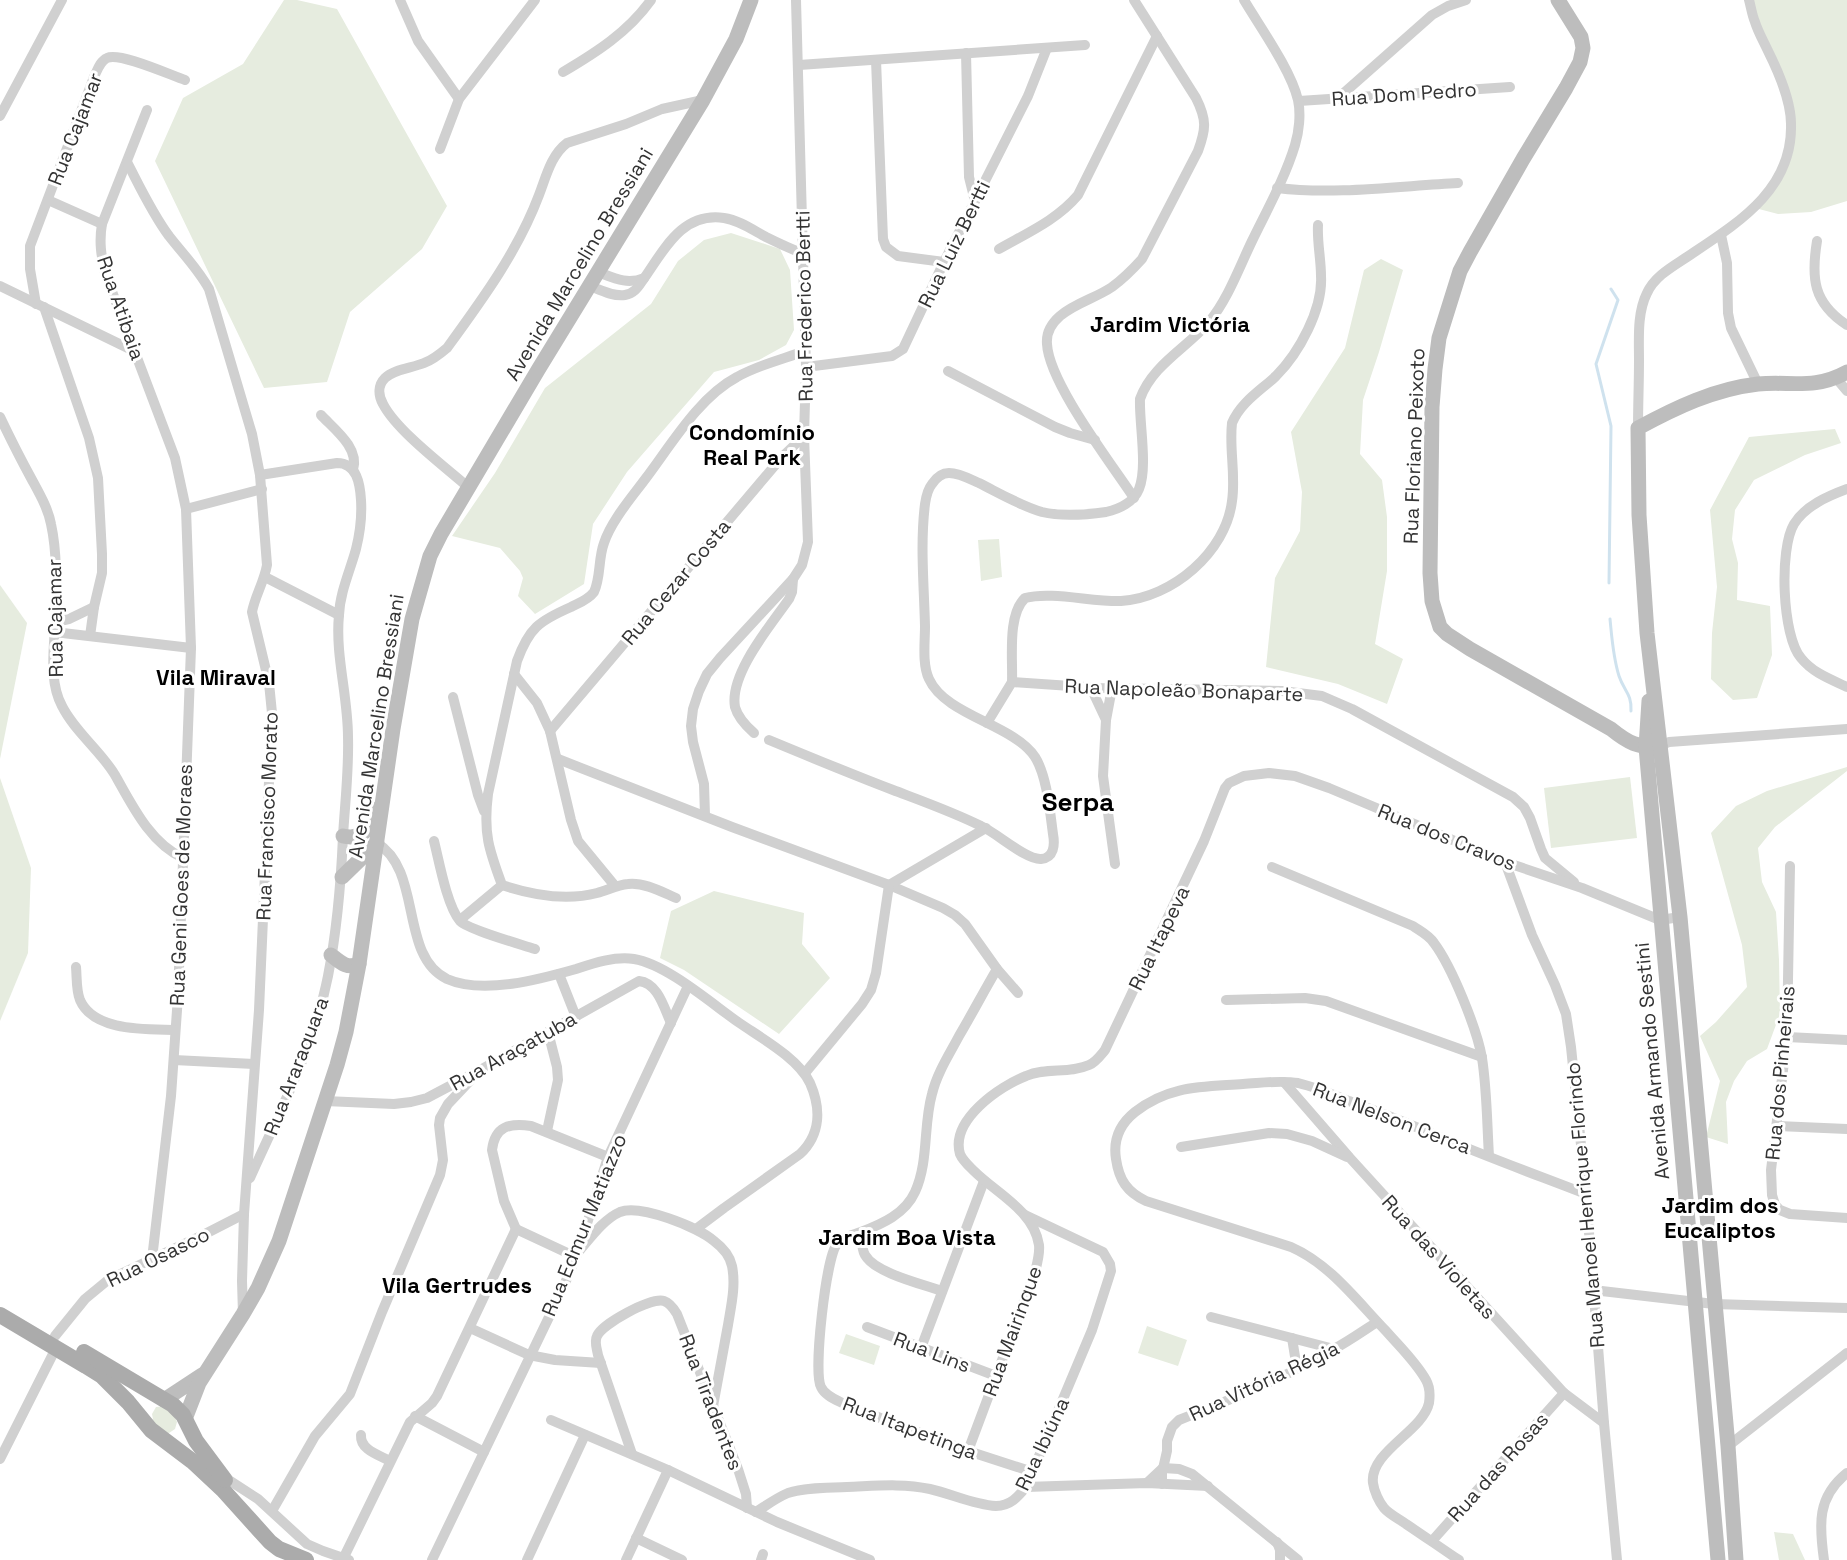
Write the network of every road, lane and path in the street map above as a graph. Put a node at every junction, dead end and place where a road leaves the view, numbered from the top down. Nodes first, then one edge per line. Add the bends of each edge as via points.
1 (62, 0) edge
2 (400, 0) edge
3 (535, 0) edge
4 (651, 0) edge
5 (751, 0) edge
6 (796, 0) edge
7 (1134, 0) edge
8 (1244, 0) edge
9 (1466, 0) edge
10 (1558, 0) edge
11 (1749, 0) edge
12 (1157, 36) junction
13 (1085, 45) dead end
14 (1047, 48) junction
15 (966, 52) junction
16 (876, 60) junction
17 (799, 65) junction
18 (563, 72) dead end
19 (185, 80) dead end
20 (1510, 87) dead end
21 (459, 99) junction
22 (1337, 99) junction
23 (703, 100) junction
24 (1299, 101) junction
25 (147, 110) dead end
26 (0, 116) edge
27 (440, 149) dead end
28 (126, 162) junction
29 (1458, 183) dead end
30 (1277, 188) junction
31 (48, 200) junction
32 (975, 201) junction
33 (102, 224) junction
34 (1317, 225) dead end
35 (1720, 235) junction
36 (1817, 241) dead end
37 (999, 249) dead end
38 (804, 254) junction
39 (944, 262) junction
40 (598, 272) junction
41 (644, 278) junction
42 (0, 286) edge
43 (590, 286) junction
44 (40, 306) junction
45 (1847, 325) edge
46 (805, 351) junction
47 (136, 352) junction
48 (806, 367) junction
49 (948, 371) dead end
50 (1842, 375) edge
51 (1758, 384) junction
52 (1847, 391) edge
53 (321, 415) dead end
54 (0, 419) edge
55 (1638, 428) junction
56 (804, 436) junction
57 (1095, 440) junction
58 (353, 470) junction
59 (260, 475) junction
60 (469, 488) junction
61 (262, 489) junction
62 (1847, 489) edge
63 (1134, 498) junction
64 (186, 509) junction
65 (265, 578) junction
66 (794, 579) junction
67 (94, 608) junction
68 (339, 615) junction
69 (55, 627) junction
70 (90, 636) junction
71 (191, 648) junction
72 (514, 674) junction
73 (1012, 682) junction
74 (1091, 687) junction
75 (1847, 687) edge
76 (1112, 688) junction
77 (453, 697) dead end
78 (1106, 720) junction
79 (987, 723) junction
80 (1847, 729) edge
81 (550, 731) junction
82 (754, 733) dead end
83 (769, 740) dead end
84 (1656, 742) junction
85 (558, 759) junction
86 (1220, 797) joint
87 (384, 800) junction
88 (486, 814) junction
89 (705, 816) junction
90 (986, 828) junction
91 (344, 836) junction
92 (434, 841) dead end
93 (377, 843) junction
94 (183, 858) junction
95 (1505, 862) junction
96 (374, 864) junction
97 (1115, 864) dead end
98 (1790, 866) dead end
99 (1272, 867) dead end
100 (401, 873) junction
101 (342, 877) junction
102 (502, 885) junction
103 (890, 885) junction
104 (615, 886) junction
105 (1582, 888) junction
106 (676, 898) dead end
107 (1680, 917) junction
108 (460, 920) junction
109 (1660, 920) junction
110 (535, 949) dead end
111 (331, 955) junction
112 (359, 964) junction
113 (76, 967) dead end
114 (997, 969) junction
115 (560, 974) junction
116 (688, 986) junction
117 (1018, 993) dead end
118 (1226, 1000) dead end
119 (576, 1017) junction
120 (671, 1023) junction
121 (176, 1030) junction
122 (548, 1032) junction
123 (1787, 1037) junction
124 (1847, 1040) edge
125 (1482, 1057) junction
126 (174, 1060) junction
127 (254, 1064) junction
128 (1082, 1067) joint
129 (480, 1070) junction
130 (805, 1073) junction
131 (1284, 1082) junction
132 (325, 1101) junction
133 (1777, 1126) junction
134 (1847, 1129) edge
135 (547, 1131) junction
136 (1181, 1147) dead end
137 (608, 1156) junction
138 (1489, 1156) junction
139 (1350, 1158) junction
140 (984, 1181) junction
141 (247, 1184) junction
142 (1586, 1194) junction
143 (244, 1214) junction
144 (1025, 1215) junction
145 (1847, 1218) edge
146 (516, 1229) junction
147 (696, 1229) junction
148 (862, 1232) junction
149 (577, 1255) junction
150 (152, 1259) junction
151 (243, 1266) junction
152 (258, 1288) junction
153 (1593, 1290) junction
154 (942, 1291) junction
155 (1695, 1303) junction
156 (0, 1304) edge
157 (1714, 1304) junction
158 (1847, 1308) edge
159 (243, 1314) junction
160 (0, 1316) edge
161 (1211, 1317) dead end
162 (1377, 1322) junction
163 (470, 1328) junction
164 (867, 1328) dead end
165 (1292, 1338) junction
166 (56, 1342) junction
167 (921, 1348) junction
168 (1334, 1349) junction
169 (1847, 1353) edge
170 (529, 1355) junction
171 (601, 1363) junction
172 (720, 1369) junction
173 (1297, 1369) junction
174 (699, 1370) junction
175 (207, 1371) junction
176 (996, 1376) junction
177 (1564, 1392) junction
178 (164, 1400) junction
179 (713, 1406) junction
180 (415, 1416) junction
181 (185, 1419) junction
182 (551, 1420) dead end
183 (1604, 1423) junction
184 (147, 1426) junction
185 (361, 1435) dead end
186 (585, 1435) junction
187 (162, 1439) junction
188 (1728, 1446) junction
189 (968, 1451) junction
190 (1167, 1451) junction
191 (484, 1452) junction
192 (632, 1454) junction
193 (0, 1460) edge
194 (390, 1461) junction
195 (1163, 1468) junction
196 (668, 1470) junction
197 (1184, 1471) junction
198 (1033, 1472) junction
199 (1847, 1473) edge
200 (221, 1474) junction
201 (1147, 1483) junction
202 (1162, 1484) junction
203 (1182, 1484) junction
204 (1208, 1486) junction
205 (1026, 1487) junction
206 (752, 1510) junction
207 (272, 1511) junction
208 (636, 1538) junction
209 (1432, 1541) junction
210 (1277, 1542) junction
211 (300, 1557) edge
212 (346, 1559) edge
213 (863, 1559) edge
214 (432, 1560) edge
215 (527, 1560) edge
216 (626, 1560) edge
217 (682, 1560) edge
218 (1280, 1560) edge
219 (1298, 1560) edge
220 (1459, 1560) edge
221 (1617, 1560) edge
222 (1718, 1560) edge
223 (1736, 1560) edge
224 (1824, 1560) edge

1 - 26 street
2 - 21 street via 418,41
3 - 21 street
4 - 18 street via 622,33
5 - 23 street, Avenida Marcelino Bressiani via 736,39
6 - 17 street, Rua Frederico Bertti
7 - 12 street
8 - 24 street
9 - 22 street via 1432,15
10 - 84 street, Rua Floriano Peixoto via 1581,37 1580,62 1460,271 1439,338 1432,407 1432,601 1440,627 1470,650 1611,729
11 - 35 street via 1790,109 1789,148 1775,184 1755,208
12 - 37 street via 1078,195 1053,218
12 - 57 street via 1204,114 1198,151 1142,259 1111,287 1060,315 1048,334 1049,356 1058,378
13 - 14 street
14 - 15 street
14 - 32 street, Rua Luiz Bertti via 1028,96
15 - 16 street
15 - 32 street via 969,177
16 - 17 street
16 - 39 street via 886,248 898,256
17 - 38 street, Rua Frederico Bertti
19 - 31 street, Rua Cajamar via 122,57 102,62
20 - 22 street, Rua Dom Pedro
21 - 27 street
22 - 24 street, Rua Dom Pedro
23 - 40 street, Avenida Marcelino Bressiani
23 - 60 street via 662,109 561,148 517,245 447,348 381,382 379,395 390,415
24 - 30 street via 1296,144
25 - 28 street, Rua Atibaia
28 - 33 street, Rua Atibaia
28 - 59 street, Rua Francisco Morato via 158,220 209,289 252,434
29 - 30 street via 1326,190
30 - 63 street via 1213,317 1144,386 1140,399 1142,472
31 - 33 street
31 - 44 street, Rua Cajamar via 30,246 30,269
32 - 39 street, Rua Luiz Bertti
33 - 47 street, Rua Atibaia via 100,250 105,273
34 - 73 street via 1322,277 1317,305 1291,359 1245,402 1232,423 1232,502 1220,538 1202,561 1182,577 1138,598 1025,598 1014,622
35 - 51 street via 1727,263 1731,328
35 - 55 street via 1671,267 1646,294 1640,330
36 - 45 street via 1813,274 1816,289 1823,303
38 - 41 street via 739,222 726,218 699,219 675,235
38 - 46 street, Rua Frederico Bertti
39 - 48 street, Rua Luiz Bertti via 899,353 873,360
40 - 41 street via 624,282
40 - 43 street, Avenida Marcelino Bressiani
41 - 43 street via 626,295
42 - 44 street
43 - 60 street, Avenida Marcelino Bressiani
44 - 47 street
44 - 67 street via 95,456 102,573
46 - 48 street, Rua Frederico Bertti
46 - 72 street via 736,377 690,418 609,531 594,592 535,626 522,647
47 - 64 street, Rua Atibaia via 175,458
48 - 56 street, Rua Frederico Bertti
49 - 57 street via 1055,427
50 - 51 street via 1819,383
50 - 52 street
51 - 55 street via 1698,399
53 - 58 street, Rua Araraquara via 352,451 356,460
54 - 69 street, Rua Cajamar via 51,523
55 - 84 street via 1640,537
56 - 66 street, Rua Frederico Bertti via 808,542
56 - 81 street, Rua Cezar Costa
57 - 63 street
58 - 59 street via 337,463
58 - 68 street, Rua Araraquara via 361,499 361,523
59 - 61 street, Rua Francisco Morato
60 - 87 street, Avenida Marcelino Bressiani via 441,534 422,580 403,670
61 - 64 street
61 - 65 street, Rua Francisco Morato
62 - 75 street via 1802,515 1789,537 1785,557 1791,641 1809,667
63 - 79 street via 1110,511 1058,515 1039,511 958,474 941,475 933,482 926,503 923,539 927,672 936,689 952,703
64 - 71 street, Rua Geni Goes de Moraes
65 - 68 street
65 - 127 street, Rua Francisco Morato via 252,612 272,713
66 - 82 street, Rua Frederico Bertti via 789,598 749,657 737,684 735,707 739,718
66 - 89 street, Rua Frederico Bertti via 720,658 699,691 691,726 704,784
67 - 69 street
67 - 70 street
68 - 91 street, Rua Araraquara via 348,737
69 - 70 street
69 - 94 street, Rua Cajamar via 54,673 61,705 96,748 152,832 165,847
70 - 71 street
71 - 94 street, Rua Geni Goes de Moraes
72 - 81 street via 537,703
72 - 88 street
73 - 74 street, Rua Napoleão Bonaparte
73 - 79 street
74 - 76 street, Rua Napoleão Bonaparte
74 - 78 street
76 - 78 street
76 - 105 street, Rua Napoleão Bonaparte via 1282,691 1334,700 1513,797 1530,818 1545,858
77 - 88 street
78 - 97 street via 1104,785
79 - 90 street via 1017,740 1037,760 1054,837 1052,852 1036,859
80 - 84 street
81 - 85 street
83 - 90 street
84 - 107 street, Avenida Armando Sestini
84 - 109 street, Avenida Armando Sestini
85 - 89 street
85 - 104 street via 578,842
86 - 95 street, Rua dos Cravos via 1229,783 1244,776 1295,777
86 - 128 street, Rua Itapeva via 1190,873 1105,1050 1097,1060
87 - 91 street via 362,834
87 - 93 street, Avenida Marcelino Bressiani
88 - 102 street via 486,837
89 - 103 street
90 - 103 street
91 - 101 street, Rua Araraquara
92 - 108 street
93 - 96 street, Avenida Marcelino Bressiani
93 - 100 street via 390,853
93 - 101 street
94 - 121 street, Rua Geni Goes de Moraes
95 - 105 street, Rua dos Cravos
95 - 142 street, Rua Manoel Henrique Florindo via 1566,1014
96 - 100 street via 386,862
96 - 112 street, Avenida Marcelino Bressiani
98 - 123 street, Rua dos Pinheirais
99 - 125 street via 1425,934 1451,973
100 - 115 street via 427,961 447,978 480,986
101 - 111 street, Rua Araraquara
102 - 104 street via 551,896 587,895
102 - 108 street
103 - 114 street via 955,915
103 - 130 street via 871,990
104 - 106 street via 637,884
105 - 109 street, Rua dos Cravos
107 - 109 street
107 - 157 street, Avenida Armando Sestini
108 - 110 street
109 - 155 street, Avenida Armando Sestini
111 - 112 street via 345,966
111 - 141 street, Rua Araraquara via 322,1002 308,1044
112 - 132 street, Avenida Marcelino Bressiani via 346,1032
113 - 121 street via 80,1000 93,1015 123,1028
114 - 117 street
114 - 148 street via 942,1066 932,1092 924,1159 914,1194 894,1216
115 - 116 street via 627,958 650,964
115 - 119 street
116 - 120 street, Rua Edmur Matiazzo
116 - 130 street
118 - 125 street via 1326,1001
119 - 120 street, Rua Araçatuba via 633,983 645,982 656,991
119 - 122 street, Rua Araçatuba
120 - 137 street, Rua Edmur Matiazzo
121 - 126 street, Rua Geni Goes de Moraes
122 - 129 street, Rua Araçatuba
122 - 135 street via 558,1080
123 - 124 street
123 - 133 street, Rua dos Pinheirais
125 - 138 street
126 - 127 street
126 - 150 street, Rua Geni Goes de Moraes
127 - 141 street, Rua Francisco Morato
128 - 140 street, Rua Mairinque via 1026,1076 976,1109 962,1132 959,1151
129 - 132 street, Rua Araçatuba via 427,1098 411,1102
129 - 207 street via 440,1118 440,1175 350,1395 315,1437
130 - 147 street via 816,1106 817,1123 810,1145
131 - 138 street, Rua Nelson Cerca via 1314,1087
131 - 139 street, Rua das Violetas
131 - 162 street, Rua Nelson Cerca via 1191,1088 1157,1097 1121,1127 1115,1156 1119,1174 1134,1196 1306,1254 1321,1264
132 - 152 street, Avenida Marcelino Bressiani via 279,1241
133 - 134 street
133 - 145 street, Rua dos Pinheirais via 1770,1182 1775,1205 1791,1214
135 - 137 street
135 - 146 street via 521,1124 508,1126 500,1130 493,1142 495,1166
136 - 139 street via 1269,1133 1287,1134
137 - 149 street, Rua Edmur Matiazzo
138 - 142 street, Rua Nelson Cerca
139 - 177 street, Rua das Violetas
140 - 144 street, Rua Mairinque
140 - 154 street
141 - 143 street, Rua Francisco Morato
142 - 153 street, Rua Manoel Henrique Florindo
143 - 150 street, Rua Osasco
143 - 151 street, Rua Francisco Morato
144 - 176 street, Rua Mairinque via 1039,1246 1035,1272
144 - 198 street, Rua Ibiúna via 1103,1252 1110,1264 1092,1330
146 - 149 street
146 - 163 street
147 - 149 street via 641,1211 621,1212
147 - 172 street via 724,1251 734,1276
148 - 154 street via 869,1261
148 - 189 street, Rua Itapetinga via 837,1243 828,1266 818,1355 822,1390 846,1405
149 - 170 street, Rua Edmur Matiazzo
150 - 166 street, Rua Osasco via 108,1280 85,1299
151 - 152 street via 253,1286
151 - 159 street, Rua Francisco Morato
152 - 159 street, Avenida Marcelino Bressiani
153 - 155 street
153 - 183 street, Rua Manoel Henrique Florindo
154 - 167 street
155 - 157 street
155 - 222 street, Avenida Armando Sestini
156 - 166 main road
157 - 158 street
157 - 188 street, Avenida Armando Sestini
159 - 175 street, Avenida Marcelino Bressiani
160 - 166 main road
161 - 165 street
162 - 168 street, Rua Vitória Régia
162 - 209 street, Rua Nelson Cerca via 1414,1362 1430,1392 1425,1413 1379,1462 1373,1482 1384,1508
163 - 170 street
163 - 180 street via 437,1396
164 - 167 street, Rua Lins
165 - 168 street
165 - 173 street
166 - 178 main road
166 - 184 main road via 102,1376
166 - 193 street, Rua Osasco
167 - 176 street, Rua Lins
168 - 173 street, Rua Vitória Régia
169 - 188 street
170 - 171 street
170 - 191 street, Rua Edmur Matiazzo
171 - 174 street, Rua Tiradentes via 597,1335 652,1300 670,1304 677,1314
171 - 192 street
172 - 174 street
172 - 179 street
173 - 190 street, Rua Vitória Régia via 1179,1420 1169,1432
174 - 179 street, Rua Tiradentes
175 - 178 street
175 - 181 street, Avenida Marcelino Bressiani
176 - 189 street, Rua Mairinque
177 - 183 street, Rua das Violetas
177 - 209 street, Rua das Rosas
178 - 181 main road
178 - 184 main road via 149,1410
179 - 206 street, Rua Tiradentes
180 - 191 street
180 - 194 street
181 - 187 main road via 177,1434
181 - 200 main road
182 - 186 street
183 - 221 street, Rua Manoel Henrique Florindo
184 - 187 main road
185 - 194 street via 365,1447
186 - 192 street
186 - 215 street
187 - 211 main road via 200,1468 270,1542
188 - 223 street, Avenida Armando Sestini
189 - 198 street, Rua Itapetinga
190 - 195 street, Rua Vitória Régia
190 - 197 street
191 - 214 street, Rua Edmur Matiazzo
192 - 196 street
194 - 212 street
195 - 197 street
195 - 201 street
195 - 202 street, Rua Vitória Régia
196 - 206 street
196 - 208 street
197 - 203 street
197 - 204 street
198 - 205 street, Rua Ibiúna
199 - 224 street via 1832,1486 1823,1510
200 - 207 street
200 - 211 main road
201 - 202 street
201 - 205 street
202 - 203 street
203 - 204 street
204 - 210 street
205 - 206 street, Rua Ibiúna via 1019,1497 998,1506 930,1489 890,1485 807,1489
206 - 213 street
207 - 212 street via 307,1544
208 - 216 street
208 - 217 street
209 - 220 street, Rua Nelson Cerca
210 - 218 street
210 - 219 street

